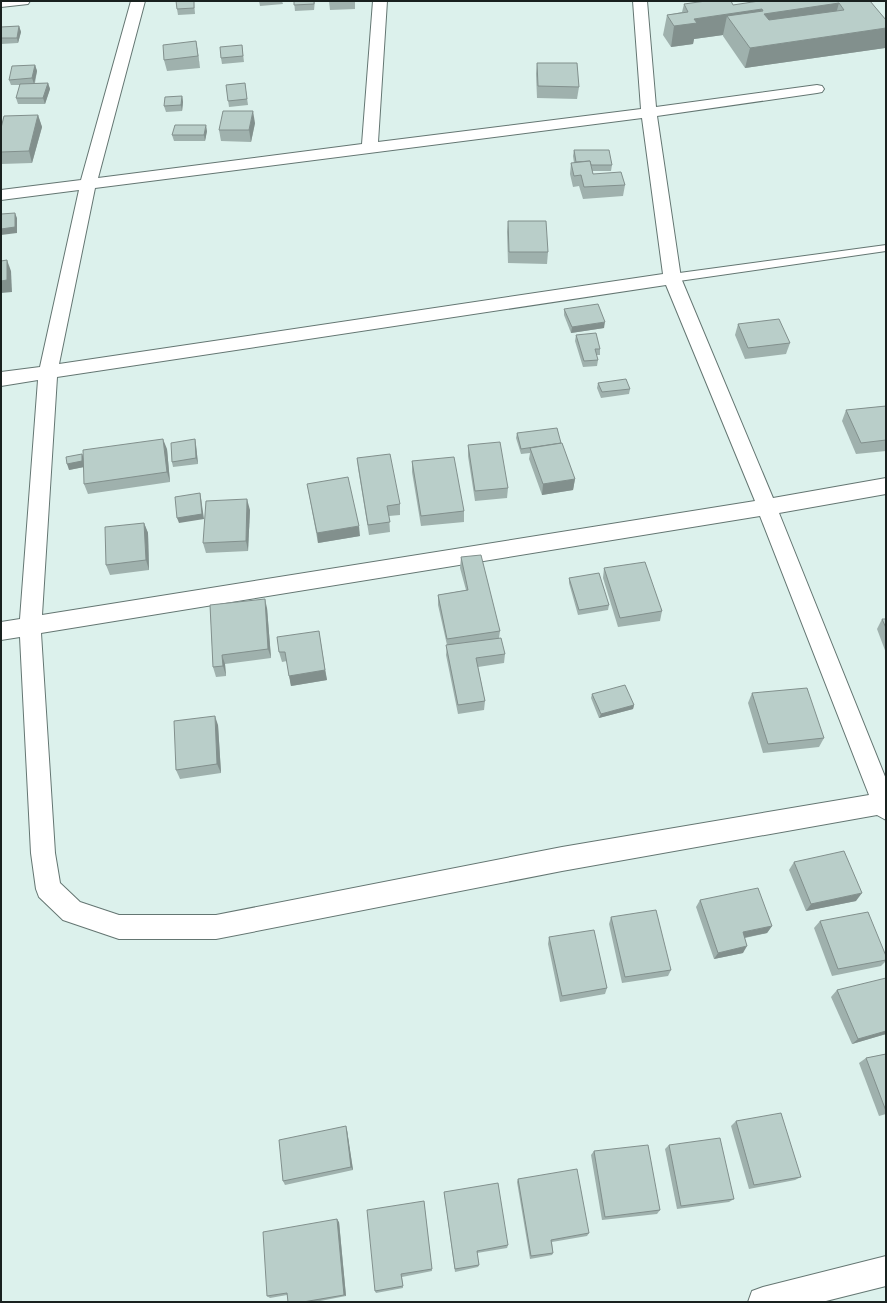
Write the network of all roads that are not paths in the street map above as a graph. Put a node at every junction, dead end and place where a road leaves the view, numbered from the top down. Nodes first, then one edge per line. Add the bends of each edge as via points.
1 (23, 1) edge
2 (138, 1) edge
3 (380, 1) edge
4 (640, 1) edge
5 (1, 3) edge
6 (817, 88) dead end
7 (649, 113) junction
8 (370, 148) junction
9 (88, 184) junction
10 (1, 195) edge
11 (886, 248) edge
12 (672, 278) junction
13 (48, 372) junction
14 (1, 379) edge
15 (886, 486) edge
16 (767, 507) junction
17 (30, 626) junction
18 (1, 631) edge
19 (885, 805) edge
20 (886, 1271) edge
21 (763, 1302) edge

1 - 5 street
2 - 9 street
3 - 8 street
4 - 7 street
6 - 7 street
7 - 8 street
7 - 12 street
8 - 9 street
9 - 10 street
9 - 13 street
11 - 12 lane
12 - 13 street
12 - 16 street
13 - 14 street
13 - 17 street
15 - 16 street
16 - 17 street
16 - 19 street
17 - 18 street
17 - 19 street via 43,853 48,889 72,911 119,926 216,927 562,859
20 - 21 street

